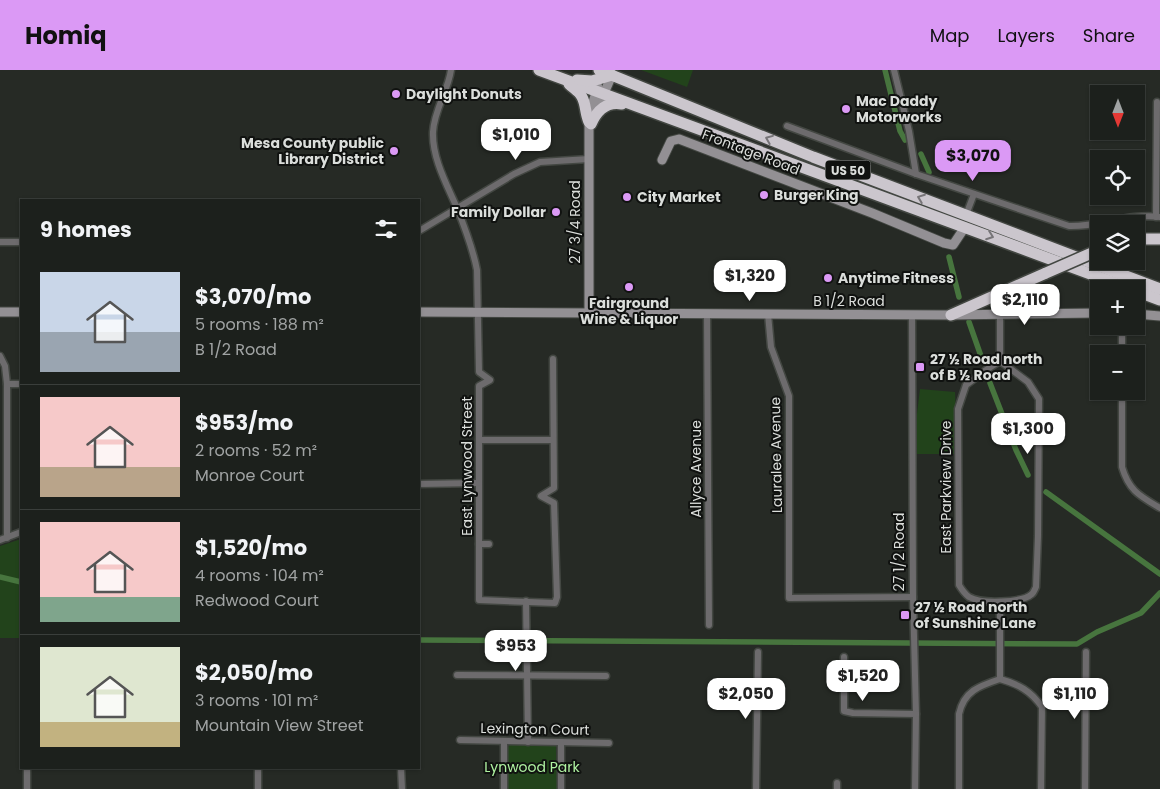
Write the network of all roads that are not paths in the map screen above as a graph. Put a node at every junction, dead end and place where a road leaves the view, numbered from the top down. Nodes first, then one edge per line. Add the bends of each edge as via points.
1 (451, 70) edge
2 (539, 70) edge
3 (625, 70) edge
4 (894, 70) edge
5 (606, 73) edge
6 (565, 80) junction
7 (600, 93) junction
8 (1157, 102) dead end
9 (730, 124) junction
10 (590, 126) junction
11 (787, 126) dead end
12 (710, 133) junction
13 (589, 159) junction
14 (662, 160) dead end
15 (916, 174) junction
16 (974, 194) junction
17 (457, 208) junction
18 (1158, 217) edge
19 (966, 221) junction
20 (420, 230) edge
21 (1160, 238) edge
22 (1145, 239) edge
23 (0, 242) edge
24 (20, 242) edge
25 (1090, 254) edge
26 (1109, 280) edge
27 (1160, 289) edge
28 (1145, 294) edge
29 (1160, 300) edge
30 (0, 312) edge
31 (20, 312) edge
32 (420, 312) edge
33 (478, 312) junction
34 (589, 313) junction
35 (707, 314) junction
36 (768, 314) junction
37 (1090, 314) edge
38 (912, 315) junction
39 (951, 315) junction
40 (1000, 315) junction
41 (1145, 315) edge
42 (1160, 316) edge
43 (0, 356) edge
44 (553, 359) dead end
45 (1000, 361) junction
46 (7, 384) junction
47 (20, 384) edge
48 (1122, 400) edge
49 (3, 418) edge
50 (479, 440) junction
51 (554, 440) junction
52 (478, 483) junction
53 (420, 484) edge
54 (1160, 508) edge
55 (20, 532) edge
56 (3, 539) edge
57 (479, 544) junction
58 (489, 544) dead end
59 (913, 596) junction
60 (526, 601) junction
61 (1000, 602) junction
62 (708, 625) dead end
63 (758, 652) dead end
64 (1086, 652) dead end
65 (844, 657) dead end
66 (457, 675) dead end
67 (526, 676) junction
68 (606, 676) dead end
69 (1000, 679) junction
70 (916, 714) junction
71 (460, 740) dead end
72 (504, 741) junction
73 (528, 742) junction
74 (561, 742) junction
75 (609, 743) dead end
76 (27, 769) edge
77 (258, 769) edge
78 (402, 769) edge
79 (27, 789) edge
80 (258, 789) edge
81 (402, 789) edge
82 (504, 789) edge
83 (561, 789) edge
84 (756, 789) edge
85 (915, 789) edge
86 (959, 789) edge
87 (1041, 789) edge
88 (1086, 789) edge

1 - 17 street via 435,118 433,144
2 - 6 highway, US 50
3 - 9 highway via 632,80
4 - 15 street
5 - 6 highway via 587,82
5 - 7 main road, 27 3/4 Road
5 - 9 highway, US 50
6 - 7 highway, US 50
6 - 10 highway via 581,95
7 - 10 main road, 27 3/4 Road via 590,111
7 - 12 highway, US 50
8 - 18 street
19 -> 9 highway, US 50
10 - 12 highway via 600,109 616,103 684,128
10 - 13 main road, 27 3/4 Road
11 - 15 street
12 - 19 highway, US 50 via 934,215
13 - 17 street via 540,162
13 - 34 main road, 27 3/4 Road
14 - 19 main road, Frontage Road via 671,141 679,139 944,244 954,245
15 - 16 street
16 - 18 street via 1069,226
16 - 19 street
17 - 20 street
17 - 33 street via 475,256
19 -> 26 highway, US 50
19 - 27 highway via 987,223
21 - 22 highway
23 - 24 street
25 - 39 highway, bridge
28 - 29 highway
30 - 31 main road
32 - 33 main road, B 1/2 Road
33 - 34 main road, B 1/2 Road
33 - 50 street, East Lynwood Street via 479,372 490,380 479,386
34 - 35 main road, B 1/2 Road
35 - 36 main road, B 1/2 Road
35 - 62 street, Allyce Avenue
36 - 38 main road, B 1/2 Road
36 - 59 street, Lauralee Avenue via 771,347 789,396 789,598
37 - 40 main road, B 1/2 Road
38 - 39 main road, B 1/2 Road
38 - 59 street, 27 1/2 Road
39 - 40 main road, B 1/2 Road
40 - 45 street
41 - 42 main road
43 - 46 street
44 - 51 street
45 - 61 street, East Parkview Drive via 1028,382 1039,399 1036,587 1024,598
45 - 61 street, East Parkview Drive via 966,385 958,409 959,585 976,600
46 - 47 street
46 - 49 street
48 - 54 street via 1124,476 1132,489
49 - 56 street
50 - 51 street
50 - 52 street, East Lynwood Street
51 - 60 street via 554,488 541,496 554,503 557,597 555,603
52 - 53 street
52 - 57 street, East Lynwood Street
55 - 56 street
57 - 58 street, East Lynwood Street
57 - 60 street, East Lynwood Street via 479,600
59 - 70 street, 27 1/2 Road
60 - 67 street
61 - 69 street
63 - 84 street
64 - 88 street
65 - 70 street via 844,711
66 - 67 street
67 - 68 street
67 - 73 street
69 - 86 street via 972,691 961,703
69 - 87 street via 1028,690 1042,707
70 - 85 street, 27 1/2 Road
71 - 72 street, Lexington Court
72 - 73 street, Lexington Court
72 - 82 street
73 - 74 street, Lexington Court
74 - 75 street, Lexington Court
74 - 83 street
76 - 79 street
77 - 80 street
78 - 81 street

